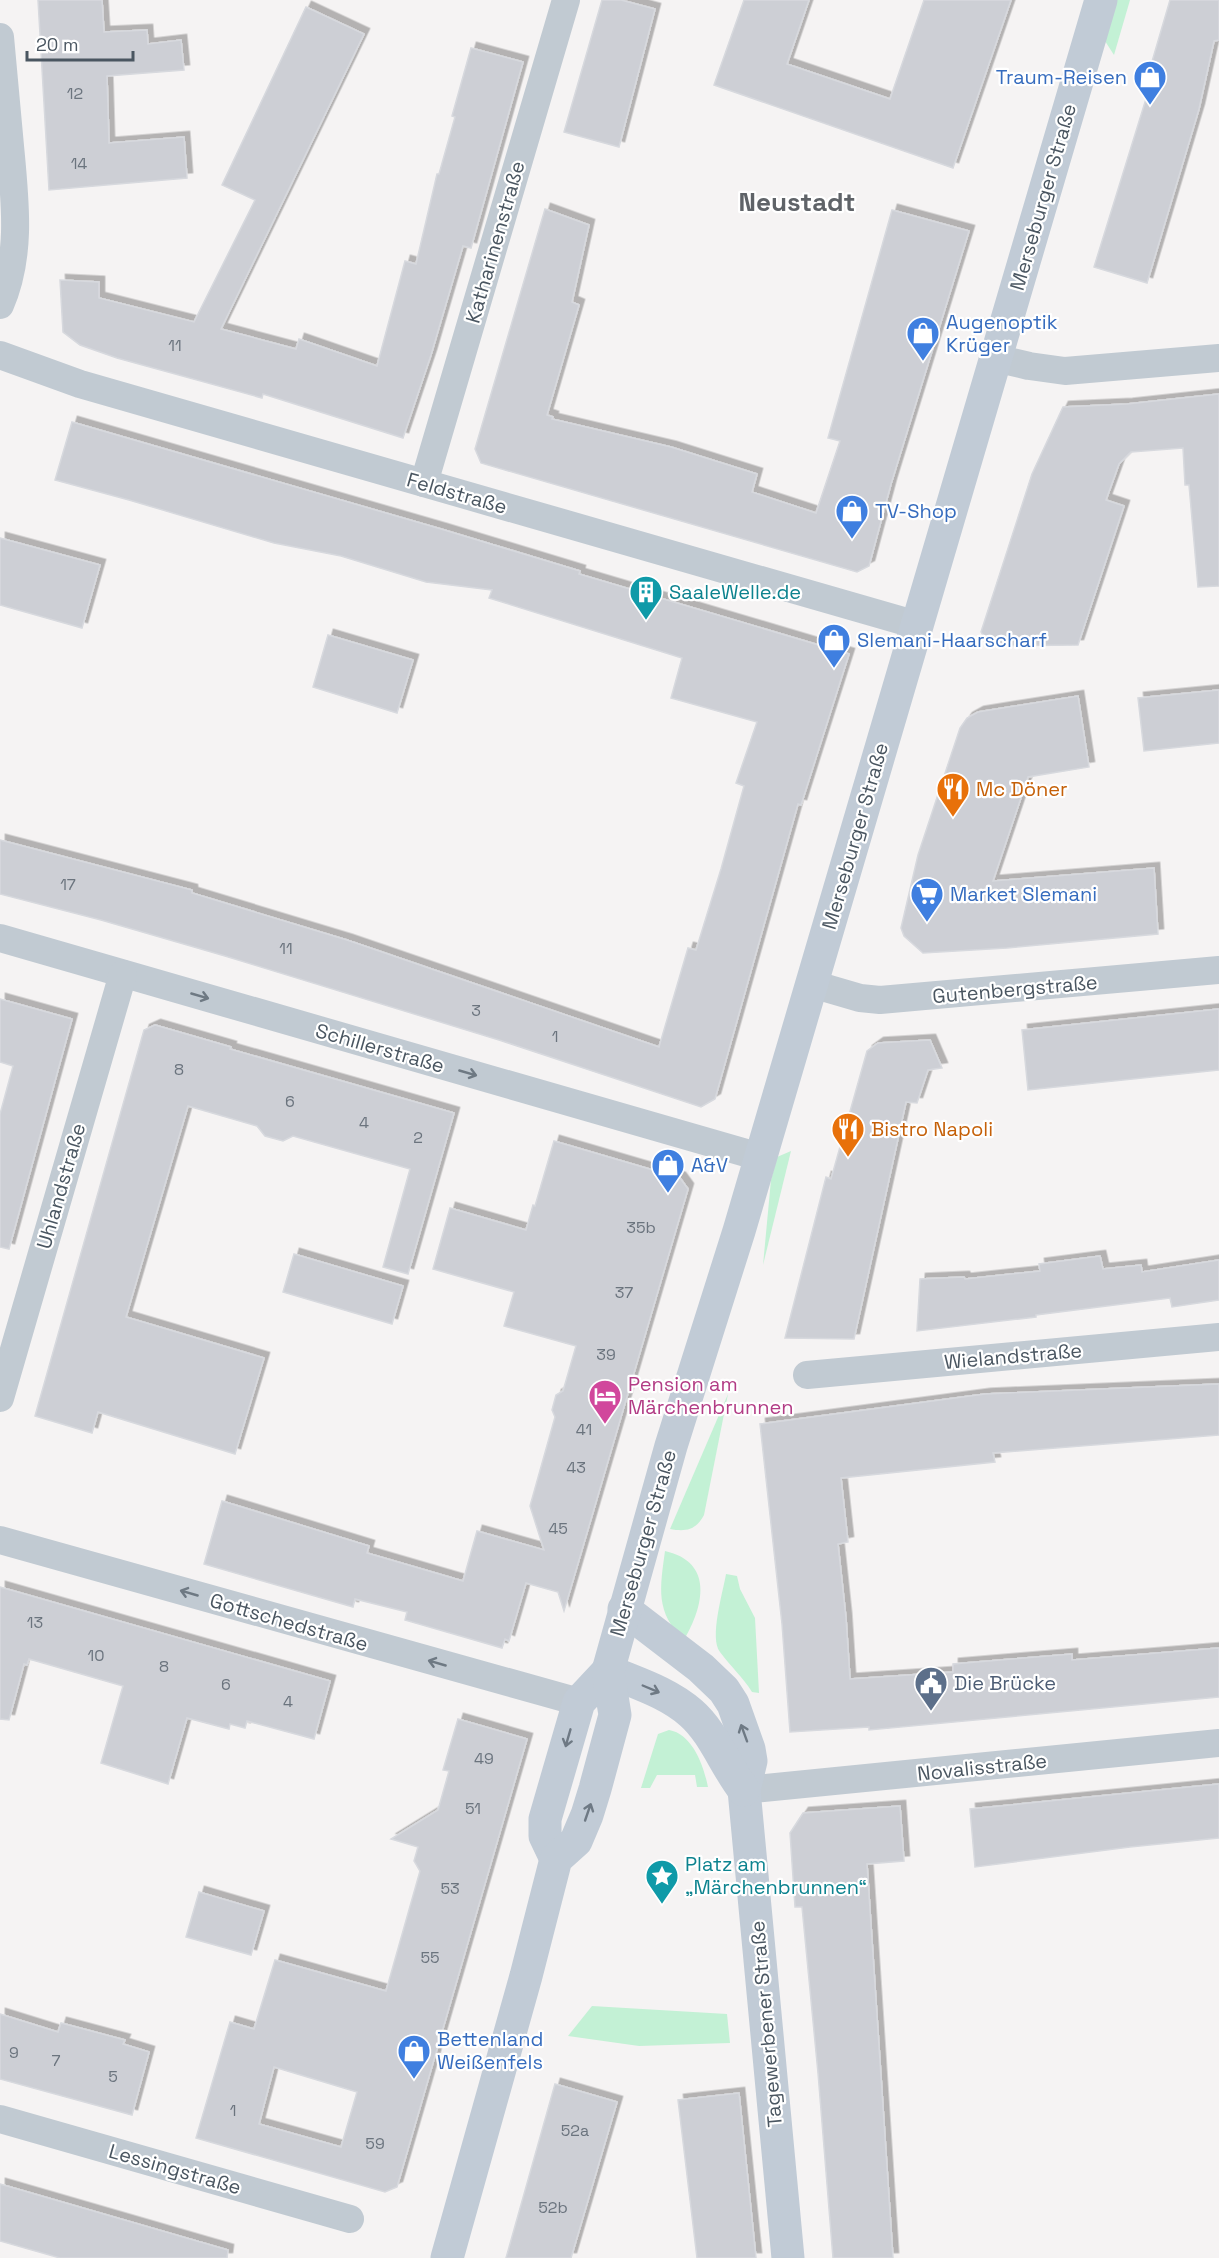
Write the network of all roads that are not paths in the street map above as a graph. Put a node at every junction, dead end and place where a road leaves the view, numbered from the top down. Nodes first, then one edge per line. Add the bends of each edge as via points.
1 (566, 0) edge
2 (1101, 0) edge
3 (0, 37) edge
4 (0, 305) edge
5 (0, 355) edge
6 (995, 358) junction
7 (1219, 358) edge
8 (424, 483) junction
9 (916, 625) junction
10 (0, 938) edge
11 (1219, 970) edge
12 (123, 974) junction
13 (812, 984) junction
14 (760, 1157) junction
15 (1219, 1337) edge
16 (807, 1375) dead end
17 (0, 1398) edge
18 (0, 1540) edge
19 (624, 1609) junction
20 (608, 1671) junction
21 (579, 1702) junction
22 (1219, 1743) edge
23 (744, 1790) junction
24 (556, 1859) junction
25 (0, 2119) edge
26 (350, 2219) dead end
27 (447, 2258) edge
28 (788, 2258) edge

1 - 8 street, Katharinenstraße
2 - 6 main road, Merseburger Straße
3 - 4 street via 15,216 12,265
5 - 8 street, Feldstraße via 80,384
6 - 7 street via 1065,371
6 - 9 main road, Merseburger Straße
8 - 9 street, Feldstraße
9 - 13 main road, Merseburger Straße
10 - 12 street, Schillerstraße
11 - 13 street, Gutenbergstraße via 880,1000
12 -> 14 street, Schillerstraße
12 - 17 street, Uhlandstraße
13 - 14 main road, Merseburger Straße
14 - 19 main road, Merseburger Straße
15 - 16 street, Wielandstraße
21 -> 18 street, Gottschedstraße
19 - 20 main road, Merseburger Straße
23 -> 19 main road via 750,1768 749,1749 724,1690
20 - 21 main road, Merseburger Straße
20 -> 23 main road via 659,1692 691,1713
24 -> 20 main road, Merseburger Straße via 576,1841 615,1715
21 -> 24 main road, Merseburger Straße via 545,1819 545,1836
22 - 23 street, Novalisstraße
23 - 28 main road, Tagewerbener Straße
24 - 27 main road
25 - 26 street, Lessingstraße

